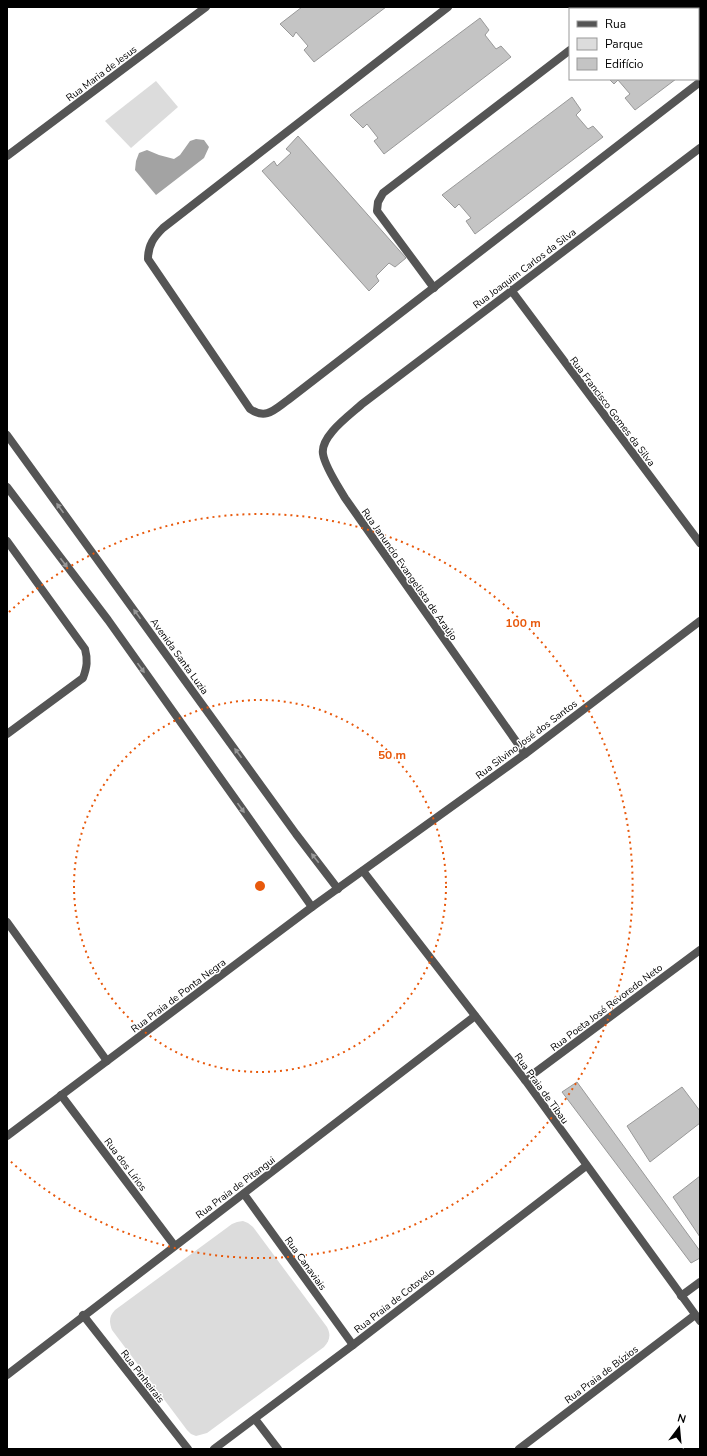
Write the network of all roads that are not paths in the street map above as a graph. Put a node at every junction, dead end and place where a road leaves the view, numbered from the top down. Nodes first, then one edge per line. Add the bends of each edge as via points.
1 (206, 7) edge
2 (448, 7) edge
3 (569, 51) edge
4 (700, 82) edge
5 (700, 148) edge
6 (7, 156) edge
7 (434, 288) junction
8 (511, 290) junction
9 (362, 404) joint
10 (7, 435) edge
11 (8, 492) edge
12 (7, 541) edge
13 (700, 544) edge
14 (700, 621) edge
15 (7, 734) edge
16 (525, 754) junction
17 (363, 871) junction
18 (338, 889) junction
19 (312, 907) junction
20 (7, 922) edge
21 (700, 950) edge
22 (475, 1016) junction
23 (107, 1061) junction
24 (525, 1080) junction
25 (61, 1095) junction
26 (7, 1136) edge
27 (586, 1166) junction
28 (244, 1194) junction
29 (174, 1245) junction
30 (700, 1282) edge
31 (681, 1296) junction
32 (83, 1315) junction
33 (698, 1318) edge
34 (353, 1345) junction
35 (7, 1374) edge
36 (255, 1419) junction
37 (188, 1449) edge
38 (214, 1449) edge
39 (278, 1449) edge
40 (519, 1449) edge

1 - 6 street, Rua Maria de Jesus
2 - 7 street via 163,228 154,237 148,249 148,259 250,409 258,414 269,413 288,400
3 - 7 street via 383,193 377,210
4 - 7 street
5 - 8 street, Rua Joaquim Carlos da Silva
8 - 9 street, Rua Joaquim Carlos da Silva
8 - 13 street, Rua Francisco Gomes da Silva
9 - 16 street, Rua Januncio Evangelista de Araújo via 328,437 324,446 323,454 332,476 344,498
18 -> 10 street, Avenida Santa Luzia
11 -> 19 street via 108,620
12 - 15 street via 88,658 83,678
14 - 16 street, Rua Silvino José dos Santos
16 - 17 street, Rua Silvino José dos Santos
17 - 18 street, Rua Praia de Ponta Negra
17 - 22 street, Rua Praia de Tibau
18 - 19 street, Rua Praia de Ponta Negra
19 - 23 street, Rua Praia de Ponta Negra
20 - 23 street
21 - 24 street, Rua Poeta José Revoredo Neto
22 - 24 street, Rua Praia de Tibau
22 - 28 street, Rua Praia de Pitangui
23 - 25 street, Rua Praia de Ponta Negra
24 - 27 street, Rua Praia de Tibau
25 - 26 street, Rua Praia de Ponta Negra
25 - 29 street, Rua dos Lírios
27 - 31 street, Rua Praia de Tibau
27 - 34 street, Rua Praia de Cotovelo
28 - 29 street, Rua Praia de Pitangui
28 - 34 street, Rua Canaviais
29 - 32 street, Rua Praia de Pitangui
30 - 31 street
31 - 33 street, Rua Praia de Tibau
32 - 35 street, Rua Praia de Pitangui
32 - 37 street, Rua Pinheirais
33 - 40 street, Rua Praia de Búzios
34 - 36 street, Rua Praia de Cotovelo
36 - 38 street, Rua Praia de Cotovelo
36 - 39 street

